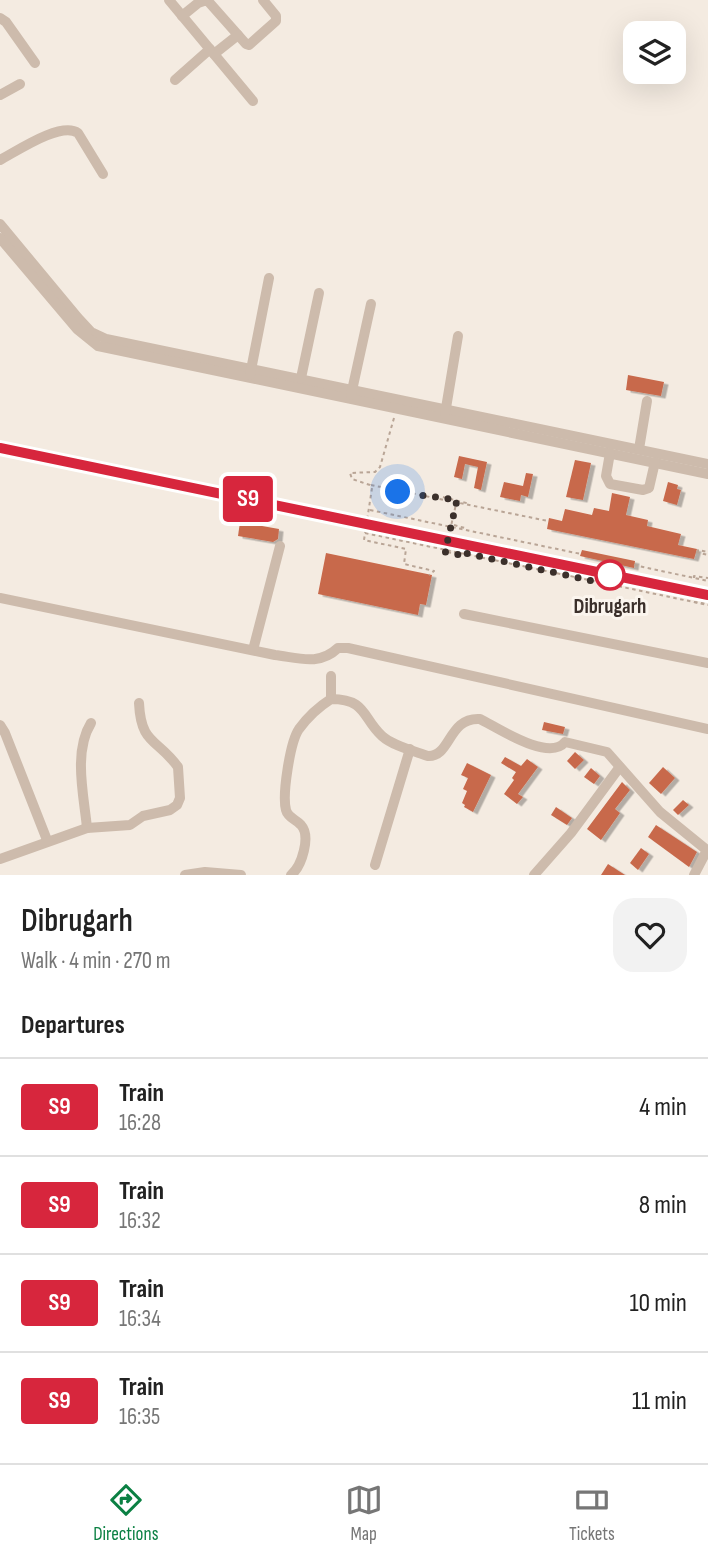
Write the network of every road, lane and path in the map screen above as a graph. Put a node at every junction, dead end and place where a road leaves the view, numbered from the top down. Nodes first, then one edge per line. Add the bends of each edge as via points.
1 (169, 0) edge
2 (263, 0) edge
3 (183, 16) junction
4 (0, 18) edge
5 (238, 35) junction
6 (212, 51) junction
7 (35, 63) dead end
8 (175, 80) dead end
9 (20, 84) dead end
10 (0, 95) edge
11 (253, 102) dead end
12 (0, 160) edge
13 (103, 174) dead end
14 (0, 224) edge
15 (0, 238) edge
16 (269, 278) dead end
17 (319, 293) dead end
18 (371, 304) dead end
19 (458, 336) dead end
20 (250, 374) junction
21 (301, 379) junction
22 (351, 393) junction
23 (647, 401) dead end
24 (397, 407) junction
25 (446, 413) junction
26 (639, 449) junction
27 (610, 453) junction
28 (655, 462) junction
29 (708, 464) edge
30 (708, 474) edge
31 (370, 485) junction
32 (443, 500) junction
33 (457, 500) junction
34 (470, 505) junction
35 (369, 509) junction
36 (548, 521) dead end
37 (452, 525) junction
38 (465, 529) junction
39 (365, 533) junction
40 (280, 546) dead end
41 (460, 552) junction
42 (697, 553) dead end
43 (580, 554) dead end
44 (708, 554) edge
45 (634, 565) dead end
46 (429, 575) dead end
47 (708, 580) edge
48 (0, 598) edge
49 (708, 604) edge
50 (464, 614) dead end
51 (253, 650) junction
52 (708, 663) edge
53 (329, 668) junction
54 (331, 699) junction
55 (139, 703) dead end
56 (91, 723) dead end
57 (0, 725) edge
58 (708, 729) edge
59 (410, 749) junction
60 (619, 768) junction
61 (87, 828) junction
62 (47, 840) junction
63 (707, 850) edge
64 (0, 859) edge
65 (375, 865) dead end
66 (185, 875) edge
67 (241, 875) edge
68 (291, 875) edge
69 (534, 875) edge
70 (694, 875) edge

1 - 3 street
2 - 5 street via 276,21 251,44
3 - 5 street via 207,0
3 - 6 street
4 - 7 street
5 - 6 street
6 - 8 street
6 - 11 street
9 - 10 street
12 - 13 street via 66,128 78,133
14 - 20 street via 78,318 99,336
15 - 20 street via 92,343
16 - 20 street
17 - 21 street
18 - 22 street
19 - 25 street
20 - 21 street
20 - 22 street
21 - 22 street
22 - 24 street
22 - 25 street
23 - 26 street
24 - 25 street
24 - 31 path via 380,467 375,472 350,473 352,479
25 - 26 street
25 - 27 street
26 - 29 street
27 - 28 street
27 - 28 street via 606,476 610,484 649,488
28 - 30 street
31 - 32 path
31 - 35 path
32 - 33 path
32 - 34 path
33 - 34 path
33 - 37 path
34 - 36 path
35 - 38 path
35 - 39 path
37 - 38 path
37 - 41 path via 445,552
38 - 43 path
39 - 41 path
39 - 46 path via 364,540 406,549 404,564 434,571
40 - 51 street
41 - 49 path
42 - 44 path
45 - 47 path
48 - 51 street
50 - 52 street
51 - 53 street via 313,659
53 - 54 street
53 - 58 street via 338,648 348,648
54 - 59 street via 361,707 382,736
54 - 68 street via 295,737 285,805 287,814 303,827 306,840 298,868
55 - 61 street via 145,733 178,767 180,798 170,810 143,816 130,825
56 - 61 street via 82,748
57 - 62 street
59 - 60 street via 434,757 443,752 461,724 474,718 542,749 556,749 565,742 607,752
59 - 65 street
60 - 63 street via 660,812
60 - 69 street
61 - 62 street
62 - 64 street
63 - 70 street
66 - 67 street

